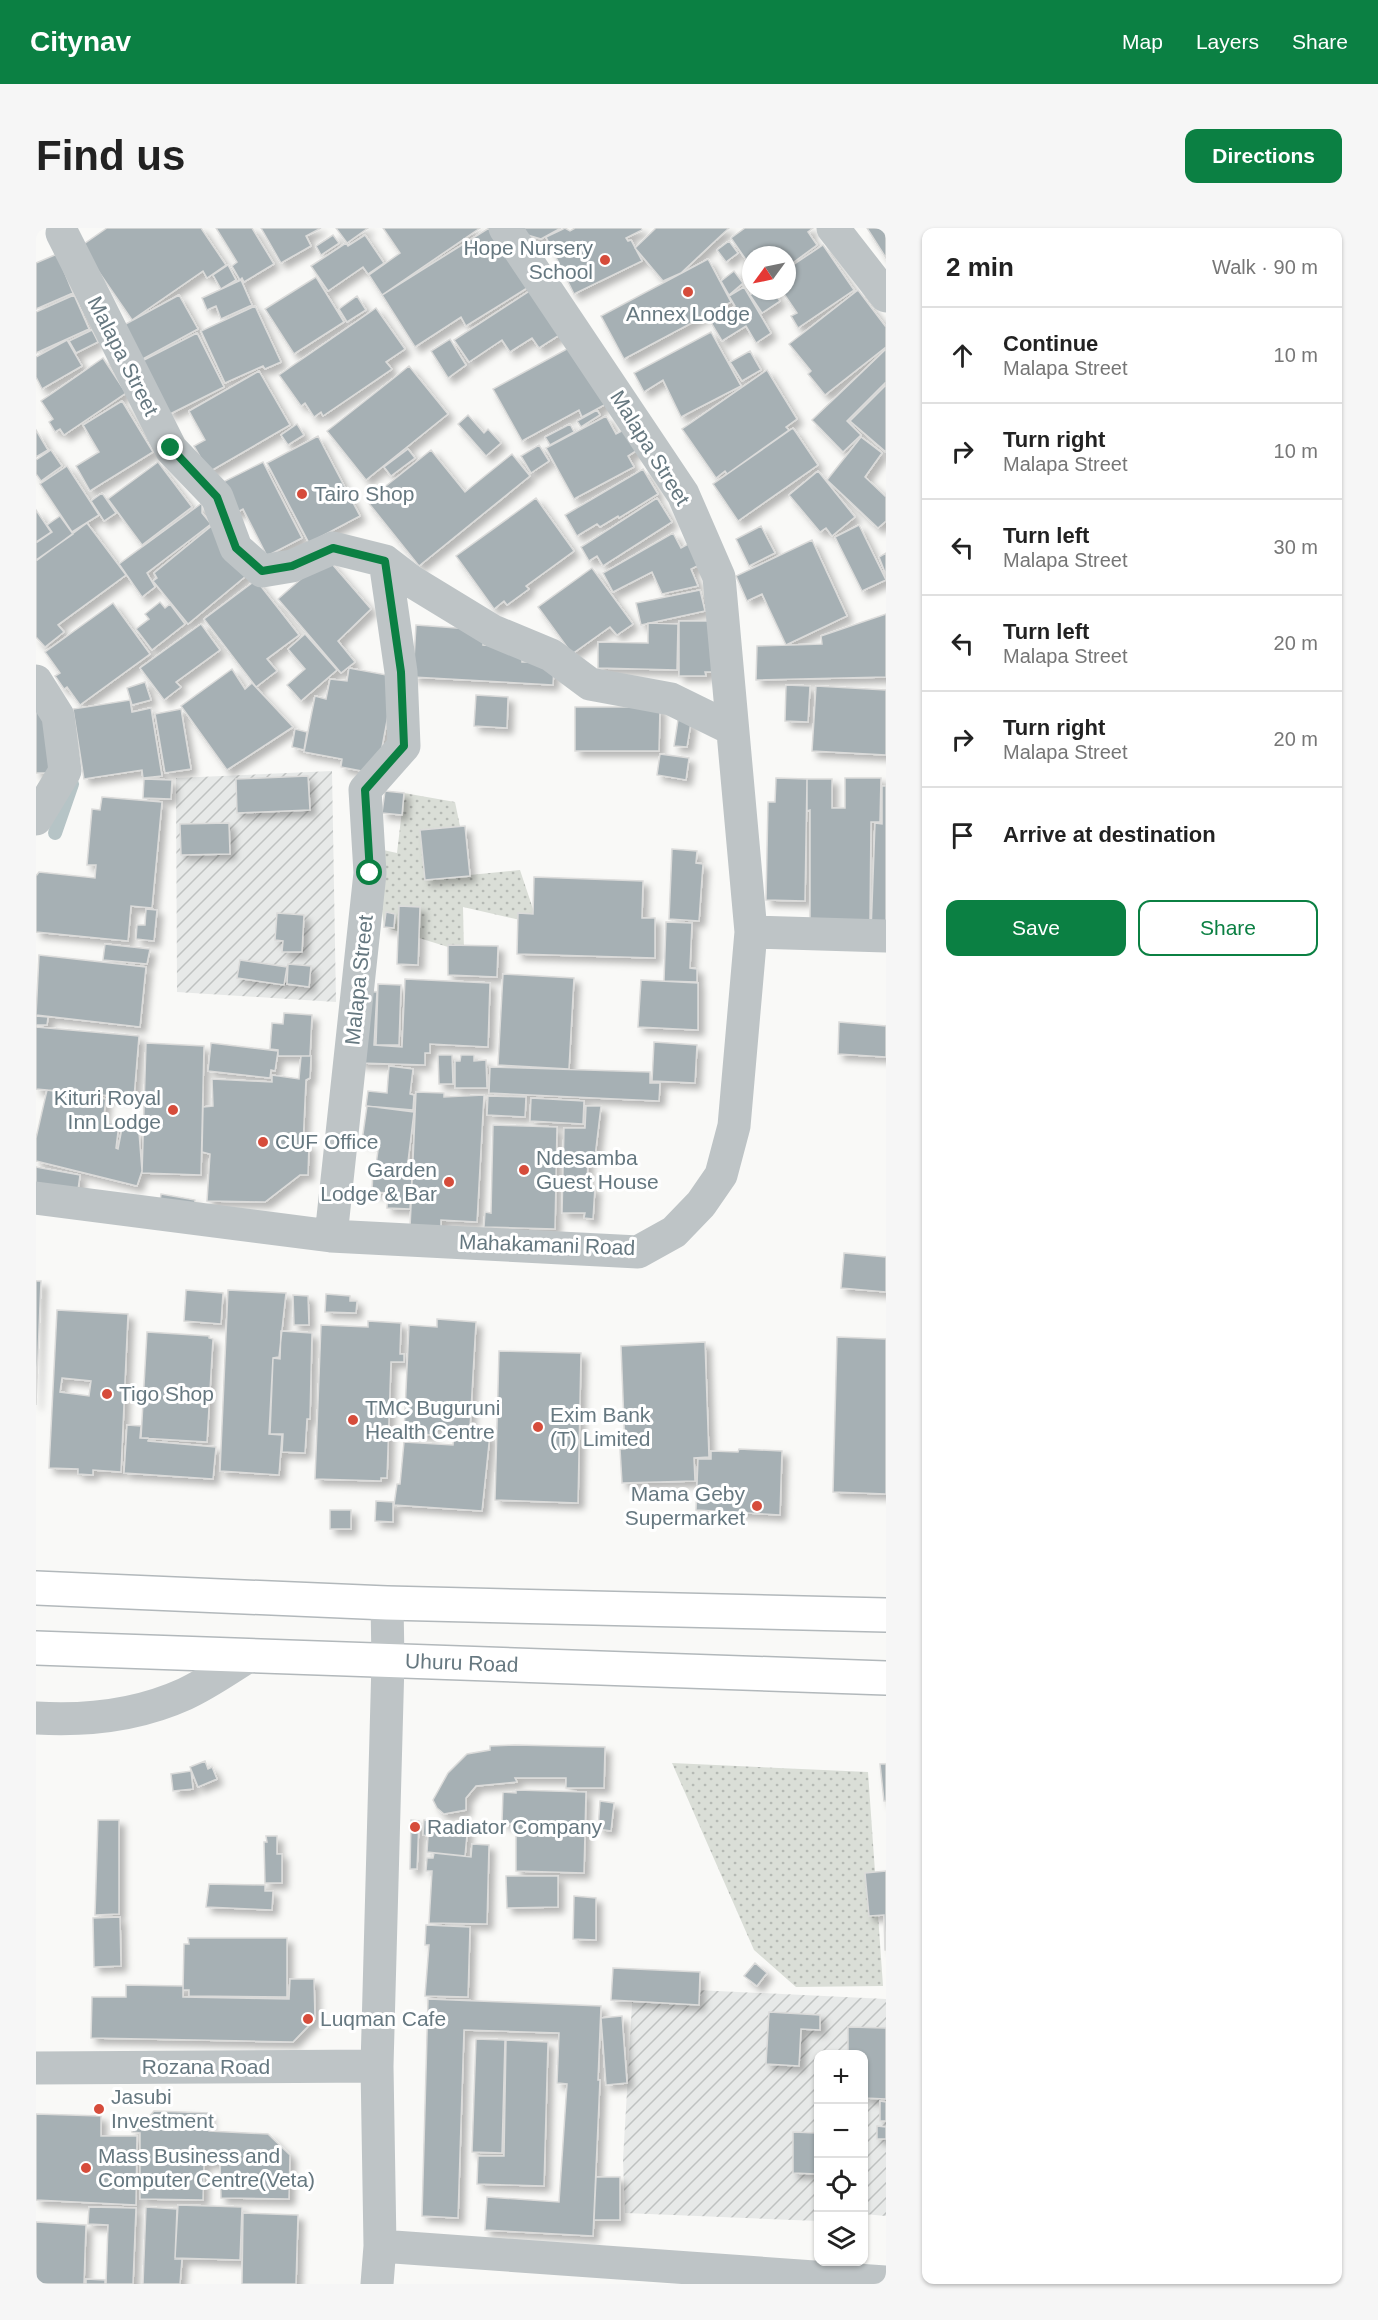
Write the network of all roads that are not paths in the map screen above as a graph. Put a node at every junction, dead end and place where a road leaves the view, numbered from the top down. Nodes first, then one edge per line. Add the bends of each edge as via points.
1 (505, 228) edge
2 (833, 228) edge
3 (62, 233) dead end
4 (886, 296) edge
5 (385, 561) junction
6 (36, 681) edge
7 (732, 729) junction
8 (36, 819) edge
9 (751, 932) junction
10 (886, 936) edge
11 (36, 1198) edge
12 (331, 1236) junction
13 (36, 1588) edge
14 (387, 1603) junction
15 (886, 1615) edge
16 (36, 1648) edge
17 (249, 1656) junction
18 (388, 1662) junction
19 (886, 1678) edge
20 (36, 1718) edge
21 (377, 2066) junction
22 (36, 2068) edge
23 (380, 2246) junction
24 (886, 2282) edge
25 (377, 2284) edge

1 - 7 street, Malapa Street via 683,494 718,577
2 - 4 street
3 - 5 street, Malapa Street via 171,448 217,497 236,548 262,571 292,566 333,548
5 - 7 street, Malapa Street via 493,631 551,655 590,684 671,699
5 - 12 street, Malapa Street via 401,672 404,746 365,790 370,873
6 - 8 street via 58,716 65,771
7 - 9 street, Malapa Street
9 - 10 street
9 - 12 street, Mahakamani Road via 734,1126 721,1175 701,1204 674,1232 638,1252
11 - 12 street, Mahakamani Road
13 - 14 main road
14 - 15 main road
14 - 18 street
16 - 17 main road, Uhuru Road
17 - 18 main road, Uhuru Road
17 - 20 street via 186,1694 141,1709 76,1721
18 - 19 main road, Uhuru Road
18 - 21 street
21 - 22 street, Rozana Road
21 - 23 street
23 - 24 street
23 - 25 street

